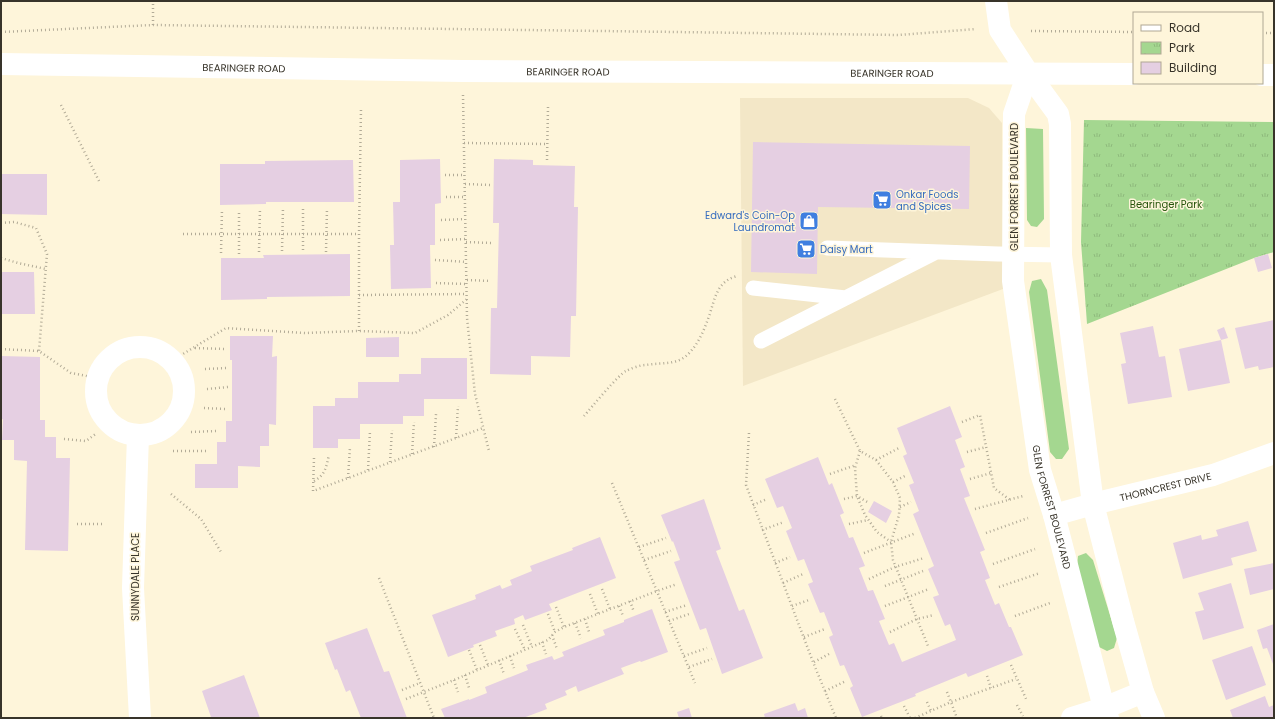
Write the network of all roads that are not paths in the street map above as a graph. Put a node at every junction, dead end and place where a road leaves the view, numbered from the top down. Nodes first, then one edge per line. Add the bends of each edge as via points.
1 (996, 1) edge
2 (1, 64) edge
3 (1028, 73) junction
4 (1133, 74) edge
5 (1263, 75) edge
6 (1274, 75) edge
7 (827, 248) dead end
8 (936, 252) junction
9 (1013, 254) junction
10 (1061, 255) junction
11 (753, 288) road end
12 (846, 298) junction
13 (761, 341) dead end
14 (138, 436) junction
15 (1274, 453) edge
16 (1093, 504) junction
17 (1054, 515) junction
18 (1143, 692) junction
19 (1106, 713) edge
20 (140, 718) edge
21 (1072, 718) edge
22 (1154, 718) edge

1 - 3 street via 1000,30
2 - 3 street, BEARINGER ROAD via 463,71
3 - 4 street, BEARINGER ROAD
3 - 9 street, GLEN FORREST BOULEVARD via 1014,114
3 - 10 street via 1058,114 1060,124
5 - 6 street
7 - 8 lane
8 - 9 lane
8 - 12 lane
9 - 10 lane
9 - 17 street, GLEN FORREST BOULEVARD via 1013,281 1040,470
10 - 16 street
11 - 12 lane
12 - 13 lane
14 - 14 street via 168,426 179,414 185,385 173,360 160,350 138,345 117,352 105,362 97,378 95,394 100,411 110,424
14 - 20 street, SUNNYDALE PLACE via 133,588
15 - 16 street, THORNCREST DRIVE via 1213,476
16 - 17 street, THORNCREST DRIVE
16 - 18 street
17 - 19 street, GLEN FORREST BOULEVARD
18 - 19 street
18 - 22 street
19 - 21 street

